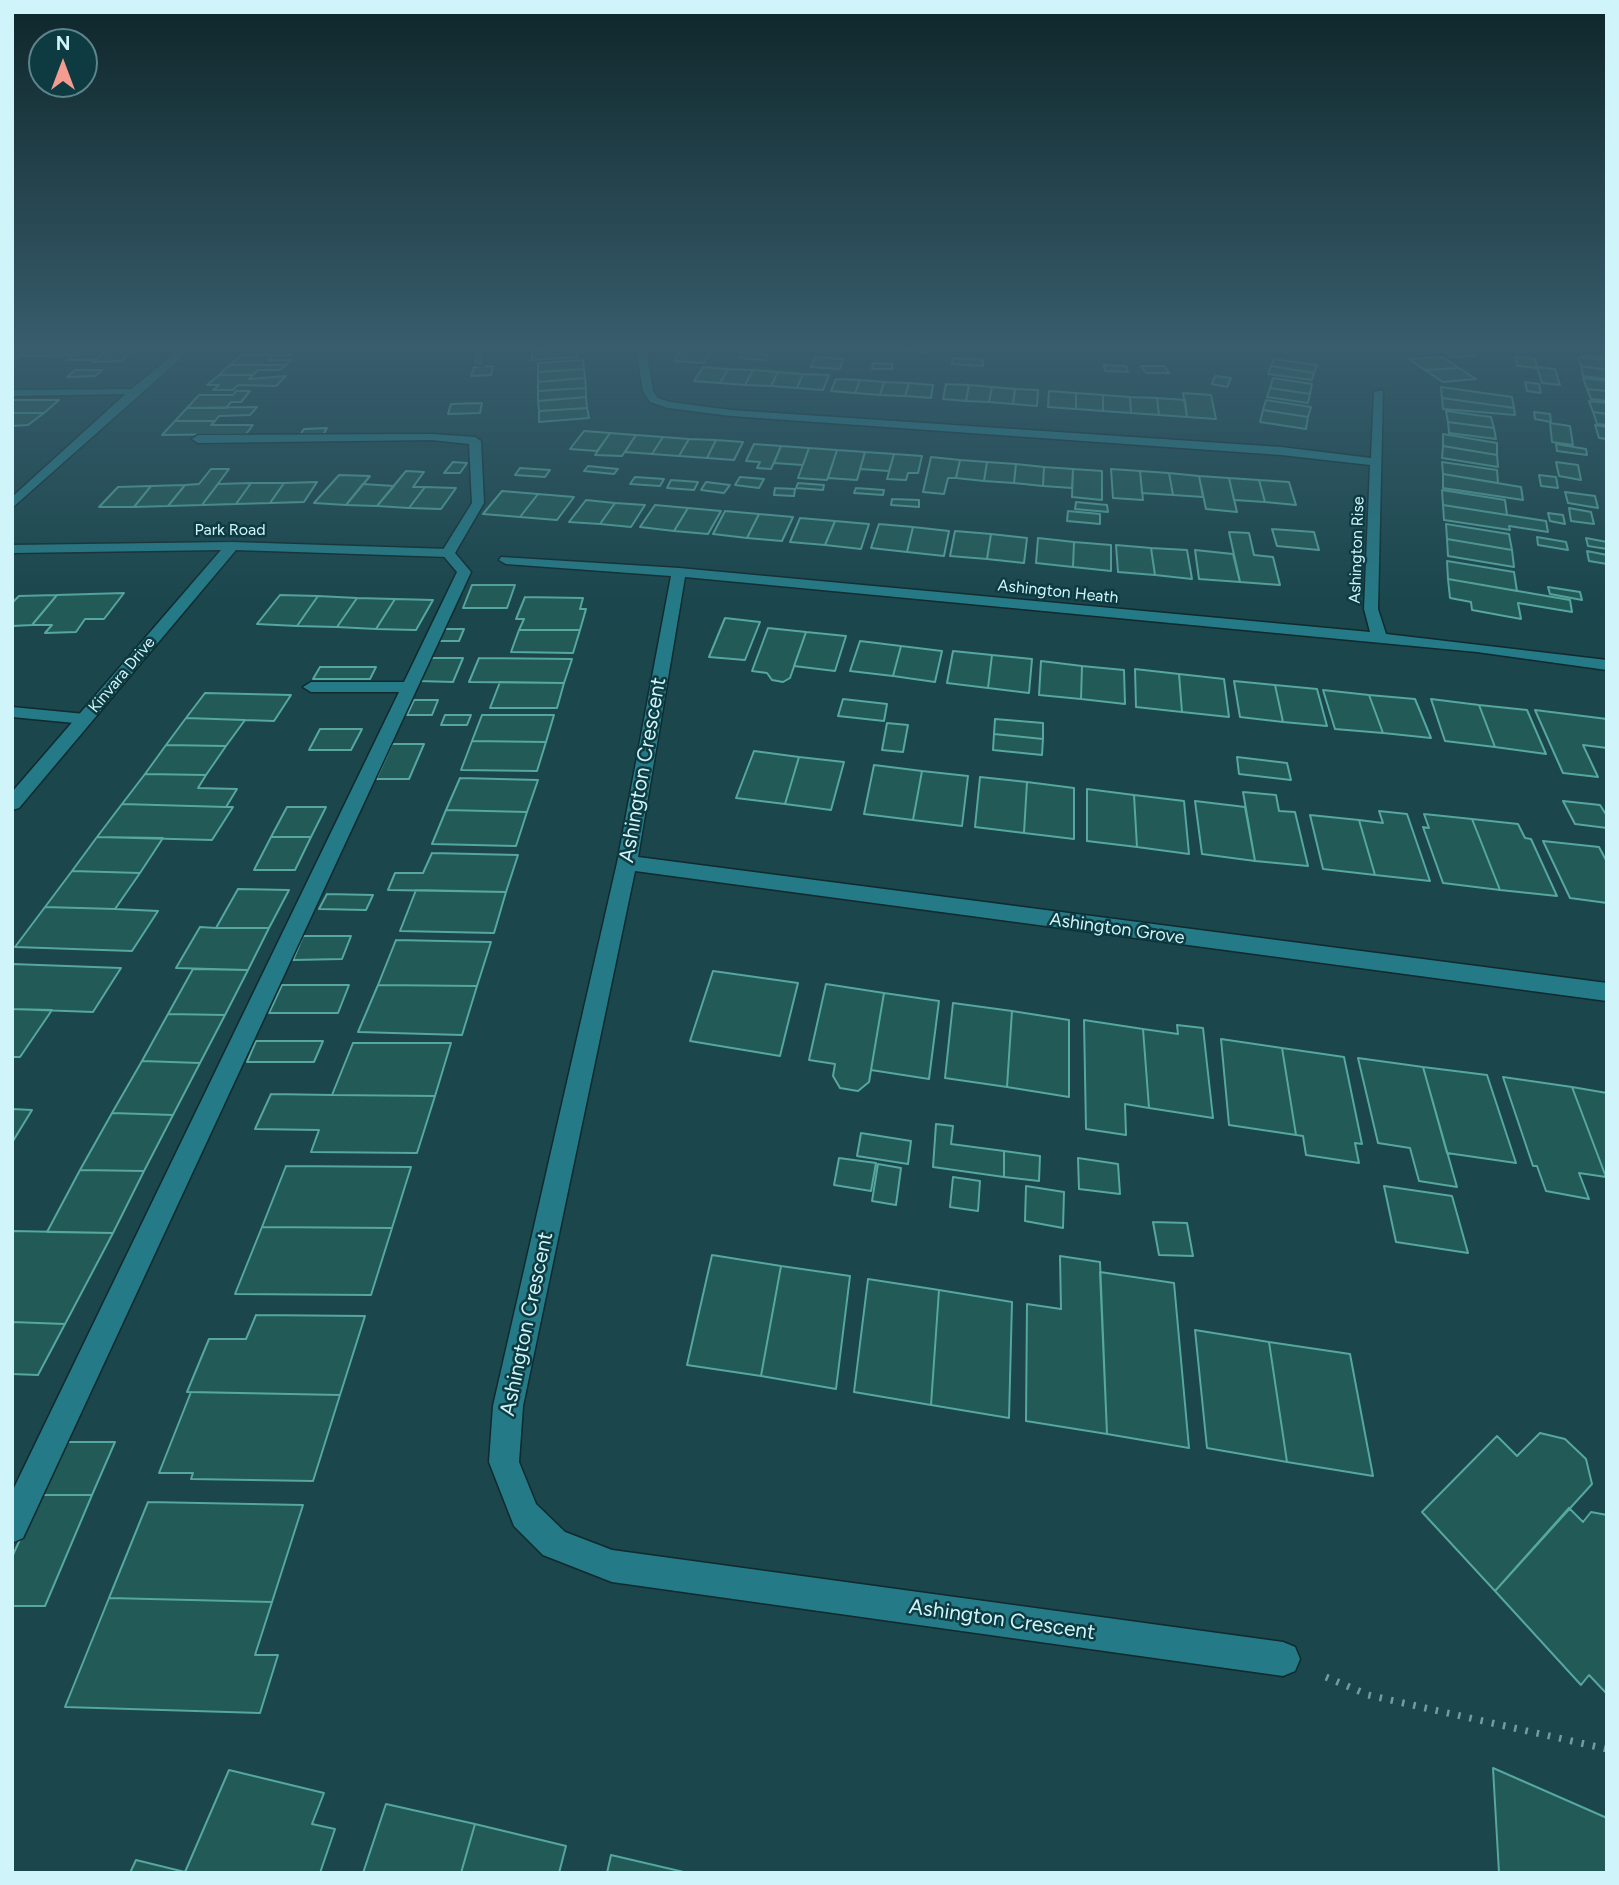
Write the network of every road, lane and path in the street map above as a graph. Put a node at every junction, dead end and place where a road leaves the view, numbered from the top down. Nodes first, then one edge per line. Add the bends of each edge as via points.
1 (88, 435) edge
2 (1049, 435) edge
3 (1378, 435) edge
4 (198, 439) dead end
5 (1377, 462) junction
6 (12, 505) edge
7 (232, 547) junction
8 (12, 549) edge
9 (448, 553) junction
10 (506, 560) dead end
11 (679, 572) junction
12 (1380, 639) junction
13 (1607, 665) edge
14 (311, 687) dead end
15 (410, 687) junction
16 (12, 712) edge
17 (85, 719) junction
18 (12, 804) edge
19 (627, 863) junction
20 (1607, 992) edge
21 (12, 1527) edge
22 (1283, 1659) joint
23 (1607, 1749) edge

1 - 6 street
2 - 5 street
3 - 5 street, Ashington Rise
4 - 9 street via 432,437 475,441 478,503
5 - 12 street, Ashington Rise via 1371,609
7 - 8 street, Park Road
7 - 9 street, Park Road
7 - 17 street, Kinvara Drive
9 - 15 street via 464,572
10 - 11 street, Ashington Heath
11 - 12 street, Ashington Heath
11 - 19 street, Ashington Crescent
12 - 13 street, Ashington Heath
14 - 15 street
15 - 21 street
16 - 17 street
17 - 18 street, Kinvara Drive
19 - 20 street, Ashington Grove
19 - 22 street, Ashington Crescent via 508,1406 504,1462 525,1515 554,1544 612,1566
22 - 23 path via 1368,1695

